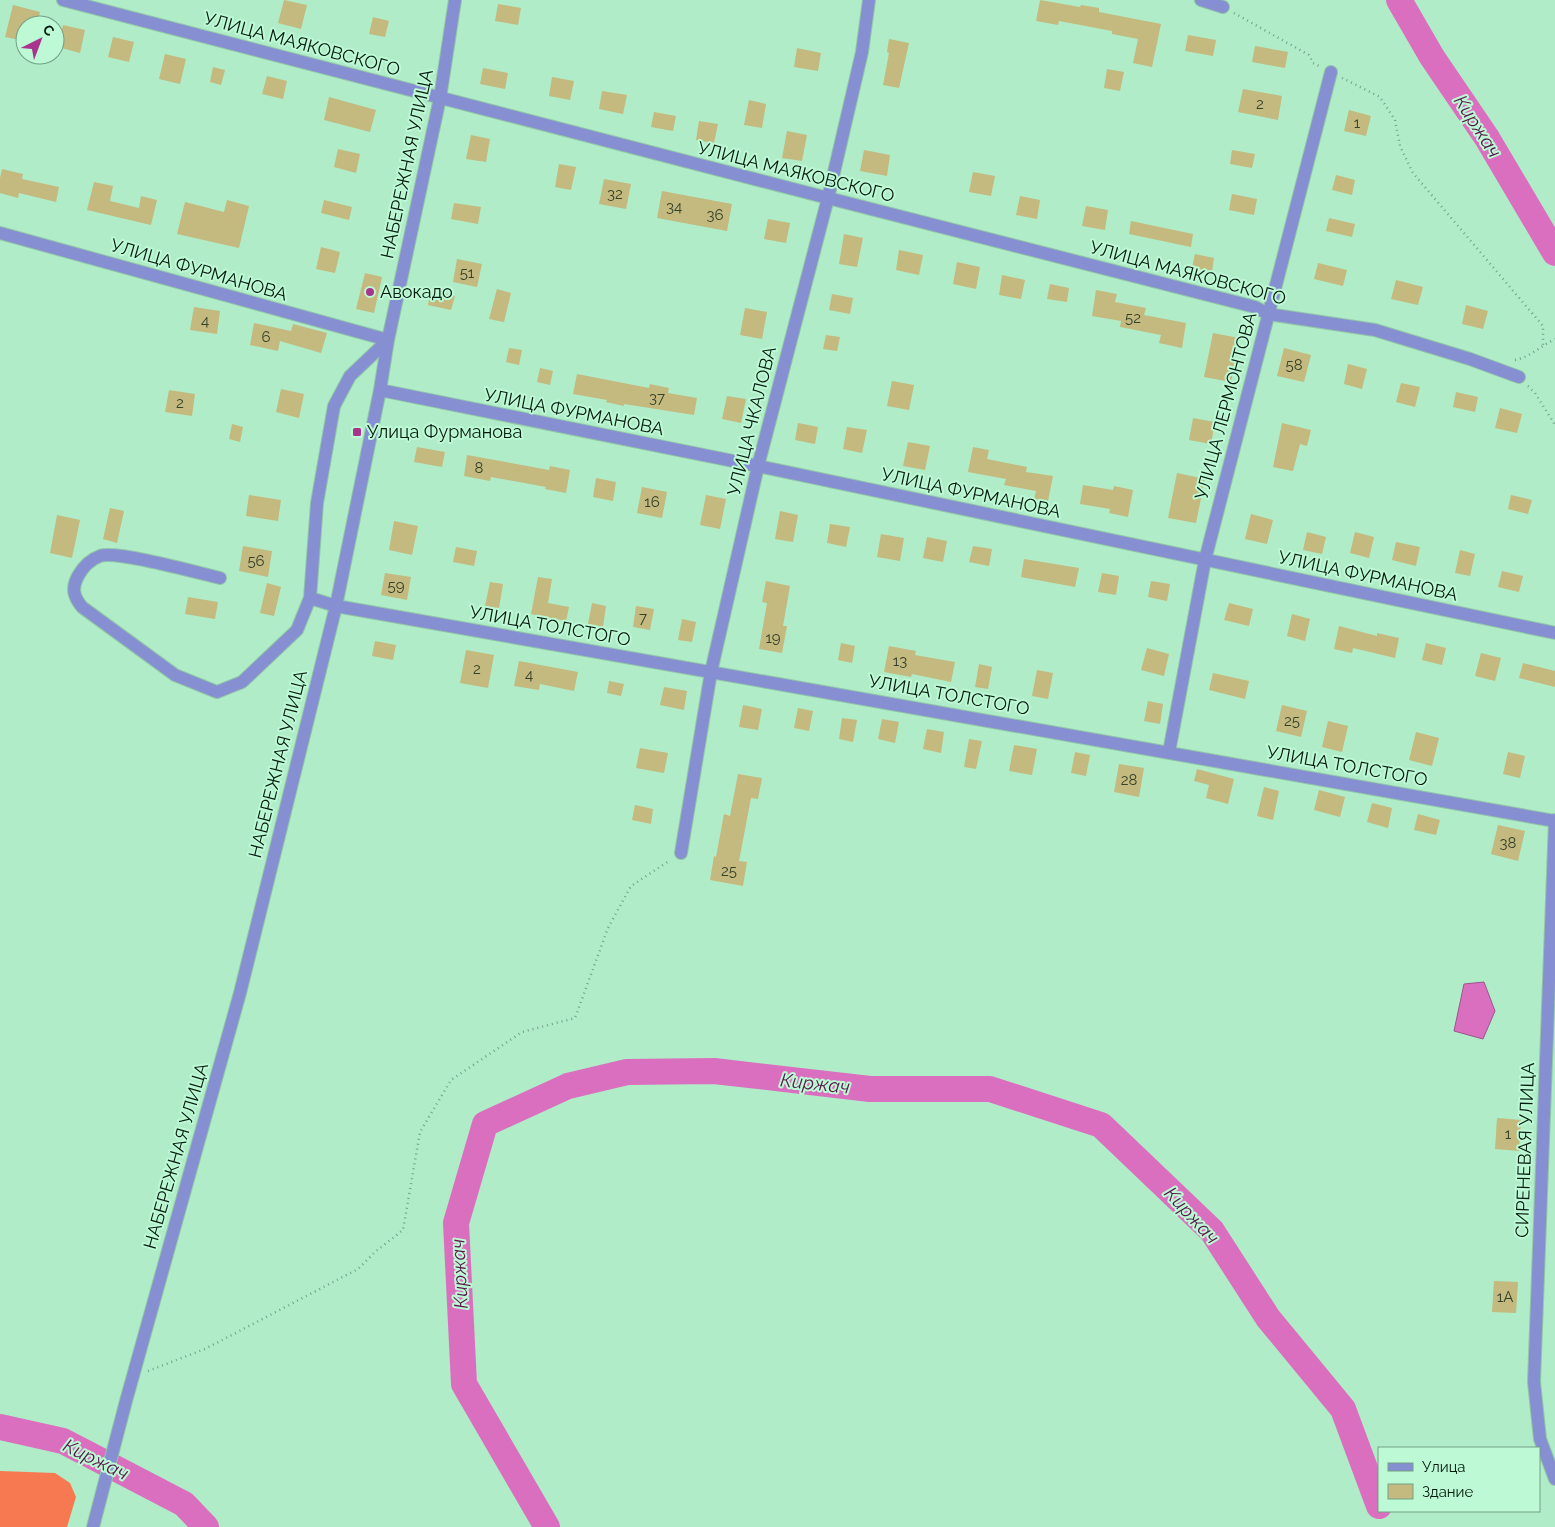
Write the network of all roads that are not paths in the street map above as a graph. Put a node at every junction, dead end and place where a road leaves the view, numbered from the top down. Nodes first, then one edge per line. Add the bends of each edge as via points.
1 (63, 0) edge
2 (455, 0) edge
3 (869, 0) edge
4 (1201, 0) edge
5 (1223, 7) road end
6 (1331, 72) road end
7 (440, 98) junction
8 (828, 198) junction
9 (0, 233) edge
10 (1268, 314) junction
11 (388, 340) junction
12 (1519, 377) road end
13 (380, 390) junction
14 (758, 466) junction
15 (1204, 560) junction
16 (220, 578) dead end
17 (310, 598) junction
18 (336, 606) junction
19 (1555, 633) edge
20 (711, 672) junction
21 (1169, 752) junction
22 (1555, 821) edge
23 (681, 853) road end
24 (1555, 1479) edge
25 (93, 1527) edge

1 - 7 street, УЛИЦА МАЯКОВСКОГО
2 - 7 street, НАБЕРЕЖНАЯ УЛИЦА
3 - 8 street, УЛИЦА ЧКАЛОВА via 862,52
4 - 5 street
6 - 10 street, УЛИЦА ЛЕРМОНТОВА
7 - 8 street, УЛИЦА МАЯКОВСКОГО
7 - 11 street, НАБЕРЕЖНАЯ УЛИЦА
8 - 10 street, УЛИЦА МАЯКОВСКОГО via 1255,307
8 - 14 street, УЛИЦА ЧКАЛОВА
9 - 11 street, УЛИЦА ФУРМАНОВА
10 - 12 street, УЛИЦА МАЯКОВСКОГО via 1375,330
10 - 15 street, УЛИЦА ЛЕРМОНТОВА
11 - 13 street, НАБЕРЕЖНАЯ УЛИЦА
11 - 17 street via 350,376 334,406 317,503
13 - 14 street, УЛИЦА ФУРМАНОВА
13 - 18 street, НАБЕРЕЖНАЯ УЛИЦА
14 - 15 street, УЛИЦА ФУРМАНОВА
14 - 20 street, УЛИЦА ЧКАЛОВА
15 - 19 street, УЛИЦА ФУРМАНОВА
15 - 21 street, УЛИЦА ЛЕРМОНТОВА
16 - 17 street via 124,556 101,555 84,565 74,583 74,598 175,675 217,692 242,682 297,630
17 - 18 street, УЛИЦА ТОЛСТОГО
18 - 20 street, УЛИЦА ТОЛСТОГО
18 - 25 street, НАБЕРЕЖНАЯ УЛИЦА via 240,993
20 - 21 street, УЛИЦА ТОЛСТОГО
20 - 23 street, УЛИЦА ЧКАЛОВА
21 - 22 street, УЛИЦА ТОЛСТОГО
22 - 24 street, СИРЕНЕВАЯ УЛИЦА via 1534,1382 1540,1439

